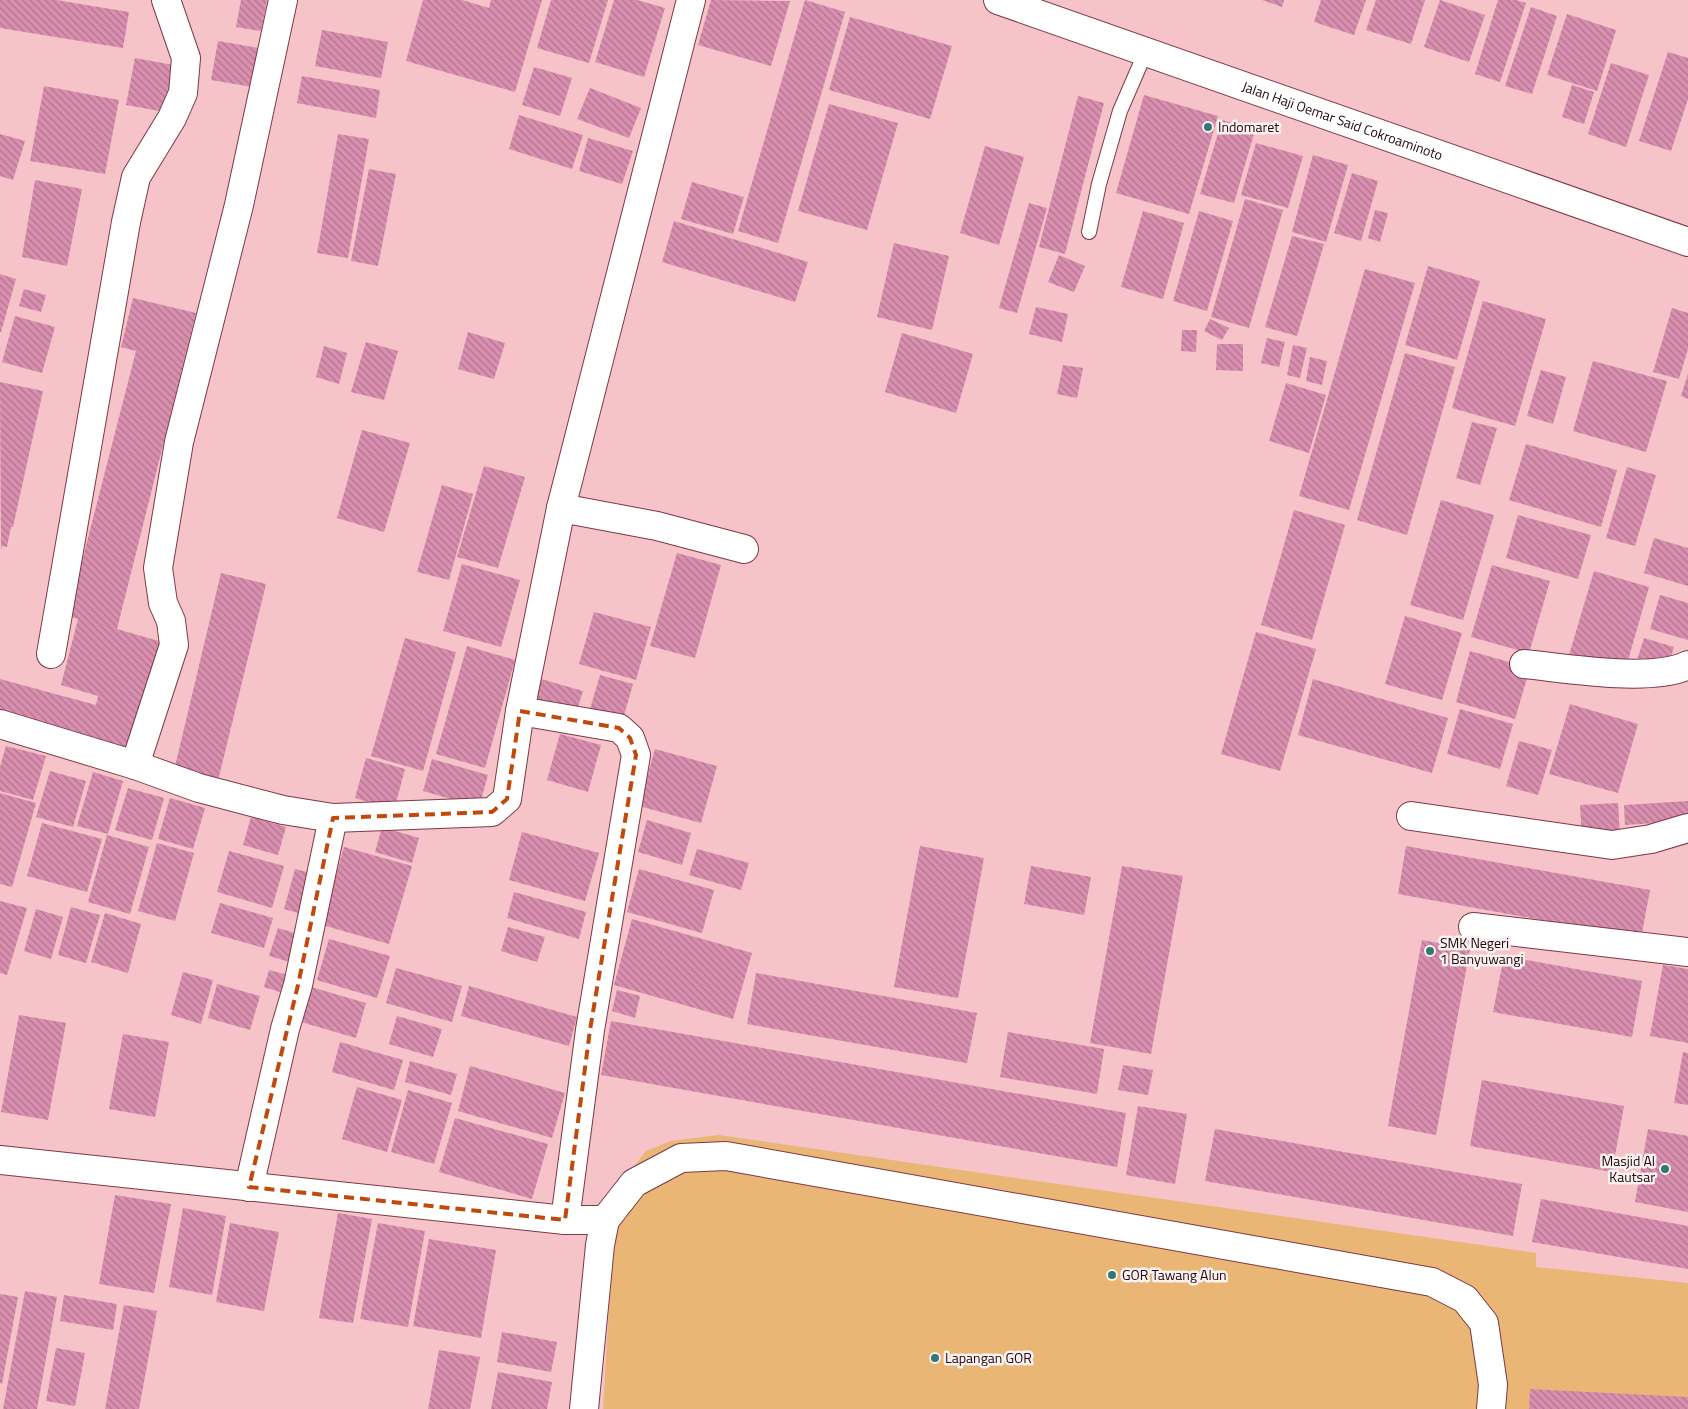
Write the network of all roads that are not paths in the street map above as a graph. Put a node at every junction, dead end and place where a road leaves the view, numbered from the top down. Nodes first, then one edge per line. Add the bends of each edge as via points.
1 (166, 0) edge
2 (282, 0) edge
3 (691, 0) edge
4 (998, 0) edge
5 (1146, 51) junction
6 (1090, 232) dead end
7 (1688, 242) edge
8 (561, 508) junction
9 (744, 549) dead end
10 (51, 654) dead end
11 (1524, 664) dead end
12 (1688, 666) edge
13 (520, 711) junction
14 (0, 724) edge
15 (135, 765) junction
16 (1411, 816) dead end
17 (333, 818) junction
18 (1688, 828) edge
19 (1473, 927) dead end
20 (1688, 952) edge
21 (0, 1160) edge
22 (249, 1187) junction
23 (565, 1220) junction
24 (605, 1220) junction
25 (584, 1409) edge
26 (1491, 1409) edge

1 - 10 street via 186,58 183,92 172,118 136,177
2 - 15 street via 239,205 179,442 158,568 174,645
3 - 8 street
4 - 5 street, Jalan Haji Oemar Said Cokroaminoto
5 - 6 lane via 1120,112 1099,184
5 - 7 street, Jalan Haji Oemar Said Cokroaminoto
8 - 9 street via 657,526
8 - 13 street
11 - 12 street via 1634,674 1678,671
13 - 17 street via 507,799 492,812
13 - 23 street via 618,728 630,738 636,755 590,1030
14 - 15 street
15 - 17 street via 199,788
16 - 18 street via 1612,845
17 - 22 street via 298,985
19 - 20 street
21 - 22 street
22 - 23 street
23 - 24 street
24 - 25 street
24 - 26 street via 634,1183 682,1158 726,1156 1432,1282 1465,1299 1484,1323 1493,1385

